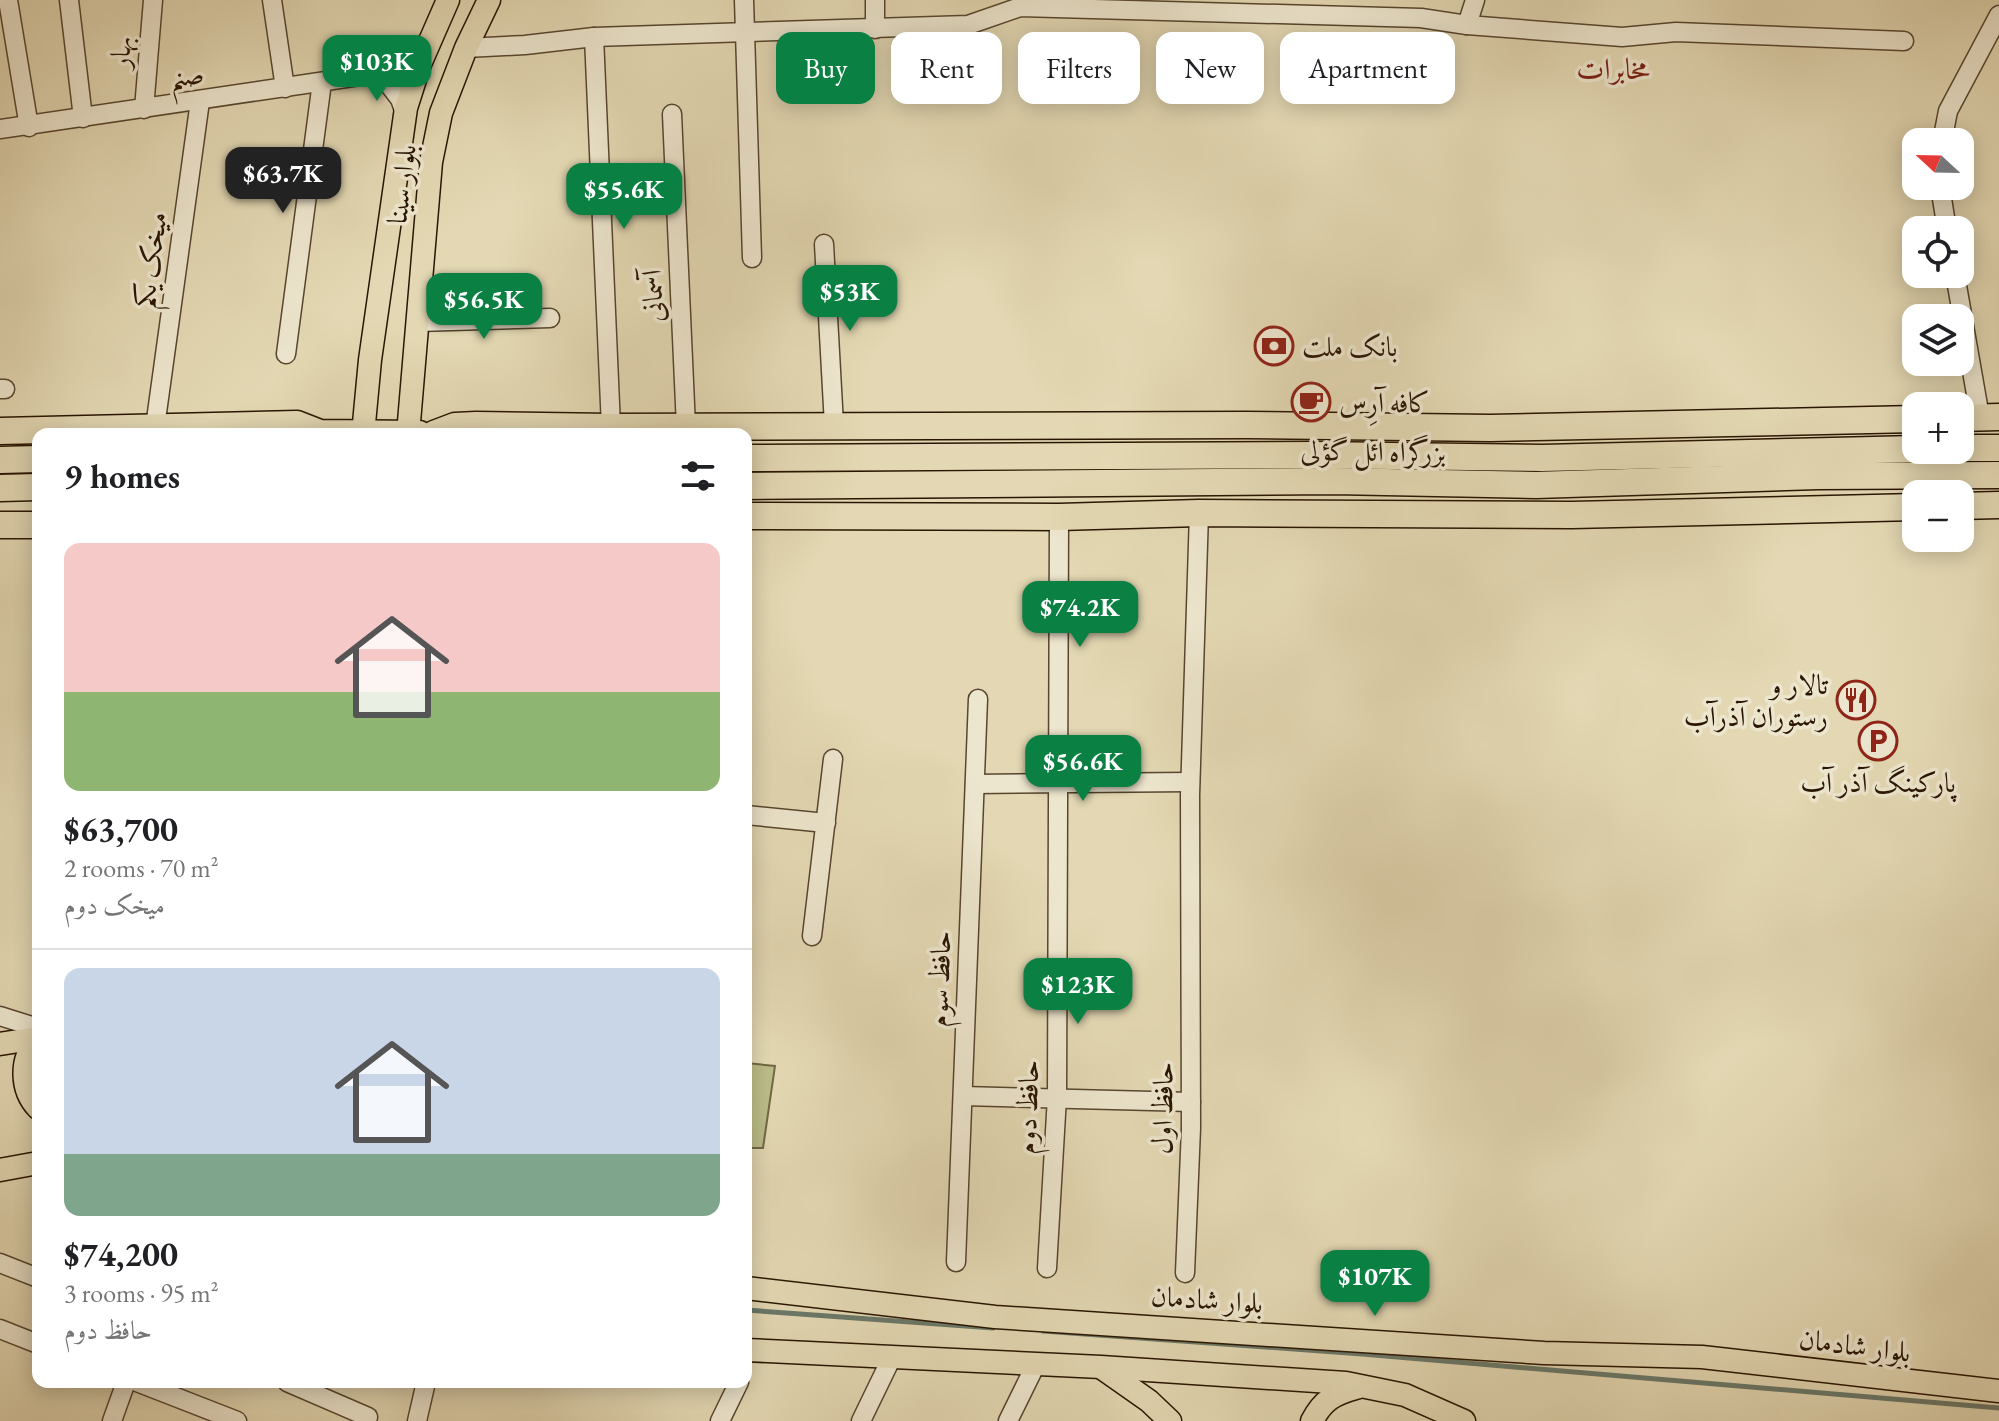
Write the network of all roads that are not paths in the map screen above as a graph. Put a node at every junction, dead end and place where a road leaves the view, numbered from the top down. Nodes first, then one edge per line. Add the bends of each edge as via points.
1 (8, 0) edge
2 (69, 0) edge
3 (153, 0) edge
4 (272, 0) edge
5 (448, 0) edge
6 (489, 0) edge
7 (744, 0) edge
8 (875, 0) edge
9 (1475, 0) edge
10 (1020, 4) edge
11 (1164, 6) edge
12 (1284, 7) edge
13 (1999, 15) edge
14 (1467, 25) junction
15 (875, 29) junction
16 (743, 33) junction
17 (594, 37) junction
18 (430, 40) junction
19 (1904, 41) dead end
20 (466, 48) junction
21 (380, 73) junction
22 (322, 82) junction
23 (285, 88) junction
24 (200, 101) junction
25 (144, 109) junction
26 (672, 114) dead end
27 (406, 116) junction
28 (83, 118) junction
29 (29, 127) junction
30 (1945, 128) edge
31 (0, 129) edge
32 (824, 244) dead end
33 (752, 258) dead end
34 (1957, 288) edge
35 (550, 318) dead end
36 (418, 322) junction
37 (286, 354) dead end
38 (1980, 417) edge
39 (1902, 419) edge
40 (834, 425) junction
41 (155, 427) junction
42 (611, 427) junction
43 (686, 427) junction
44 (116, 428) edge
45 (307, 428) edge
46 (364, 428) edge
47 (409, 428) edge
48 (450, 428) edge
49 (32, 430) edge
50 (0, 431) edge
51 (1974, 448) edge
52 (1999, 448) edge
53 (1902, 449) edge
54 (752, 458) edge
55 (32, 459) edge
56 (0, 460) edge
57 (1999, 475) edge
58 (752, 486) edge
59 (32, 487) edge
60 (0, 488) edge
61 (1999, 505) edge
62 (1974, 506) edge
63 (1902, 507) edge
64 (1199, 513) junction
65 (752, 516) edge
66 (1059, 517) junction
67 (0, 525) edge
68 (32, 525) edge
69 (978, 699) dead end
70 (833, 759) dead end
71 (1058, 782) junction
72 (1190, 782) junction
73 (975, 784) junction
74 (752, 816) edge
75 (826, 823) junction
76 (812, 936) dead end
77 (0, 1016) edge
78 (32, 1026) edge
79 (32, 1040) edge
80 (0, 1044) edge
81 (32, 1046) edge
82 (963, 1096) junction
83 (1057, 1097) junction
84 (32, 1102) edge
85 (1191, 1102) junction
86 (32, 1164) edge
87 (0, 1170) edge
88 (956, 1262) dead end
89 (0, 1263) edge
90 (1047, 1268) dead end
91 (1185, 1273) dead end
92 (32, 1276) edge
93 (752, 1289) edge
94 (0, 1329) edge
95 (32, 1342) edge
96 (752, 1356) edge
97 (892, 1357) junction
98 (1036, 1364) junction
99 (1101, 1367) junction
100 (1361, 1386) junction
101 (124, 1388) edge
102 (152, 1388) edge
103 (301, 1388) edge
104 (425, 1388) edge
105 (736, 1388) edge
106 (1999, 1391) edge
107 (368, 1417) dead end
108 (1164, 1419) edge
109 (112, 1421) edge
110 (237, 1421) edge
111 (417, 1421) edge
112 (720, 1421) edge
113 (861, 1421) edge
114 (1008, 1421) edge
115 (1312, 1421) edge
116 (1464, 1421) edge

1 - 29 street
2 - 28 street
3 - 25 street, بهار
4 - 23 street
5 - 18 main road, بلوار سینا
6 - 20 main road, بلوار سینا
7 - 16 street
8 - 15 street
9 - 14 street
10 - 11 street
10 - 15 street via 968,25
11 - 12 street
12 - 14 street
13 - 30 street via 1948,111
14 - 19 street via 1622,37 1676,32
15 - 16 street
16 - 17 street
16 - 33 street
17 - 20 street
17 - 42 street
18 - 21 street
18 - 27 main road, بلوار سینا
20 - 36 main road, بلوار سینا via 441,113 431,162
21 - 22 street, صنم
21 - 27 street
22 - 23 street, صنم
22 - 37 street
23 - 24 street, صنم
24 - 25 street, صنم
24 - 41 street, میخک یکم
25 - 28 street, صنم
26 - 43 street, آسمانی
27 - 46 main road, بلوار سینا
28 - 29 street, صنم
29 - 31 street, صنم
32 - 40 street
34 - 38 street
35 - 36 street
36 - 47 main road, بلوار سینا
39 - 40 highway via 1490,428
40 - 43 highway
41 - 44 highway
41 - 45 highway
42 - 43 highway
42 - 48 highway
49 - 50 highway
51 - 52 highway
53 - 54 highway, بزرگراه ائل گؤلی via 1542,458
55 - 56 highway
57 - 58 highway, بزرگراه ائل گؤلی via 1536,485 1334,481
59 - 60 highway
61 - 62 highway
63 - 64 highway via 1572,515
64 - 66 highway
64 - 72 street, حافظ اول
65 - 66 highway
66 - 71 street, حافظ دوم
67 - 68 highway
69 - 73 street, حافظ سوم
70 - 75 street
71 - 72 street
71 - 73 street
71 - 83 street, حافظ دوم
72 - 85 street, حافظ اول
73 - 82 street, حافظ سوم
74 - 75 street
75 - 76 street
77 - 78 street
79 - 80 main road
81 - 84 main road via 24,1082
82 - 83 street
82 - 88 street, حافظ سوم
83 - 85 street
83 - 90 street, حافظ دوم
85 - 91 street, حافظ اول
86 - 87 main road
89 - 92 street
93 - 106 main road, بلوار شادمان via 995,1317 1544,1353 1702,1357
94 - 95 street
96 - 97 main road
97 - 98 main road
97 - 113 street
98 - 99 main road
98 - 114 street
99 - 100 main road
99 - 108 main road via 1149,1401
100 - 115 main road via 1329,1397
100 - 116 main road via 1405,1395
101 - 109 street
102 - 110 street
103 - 107 street
104 - 111 street
105 - 112 street

